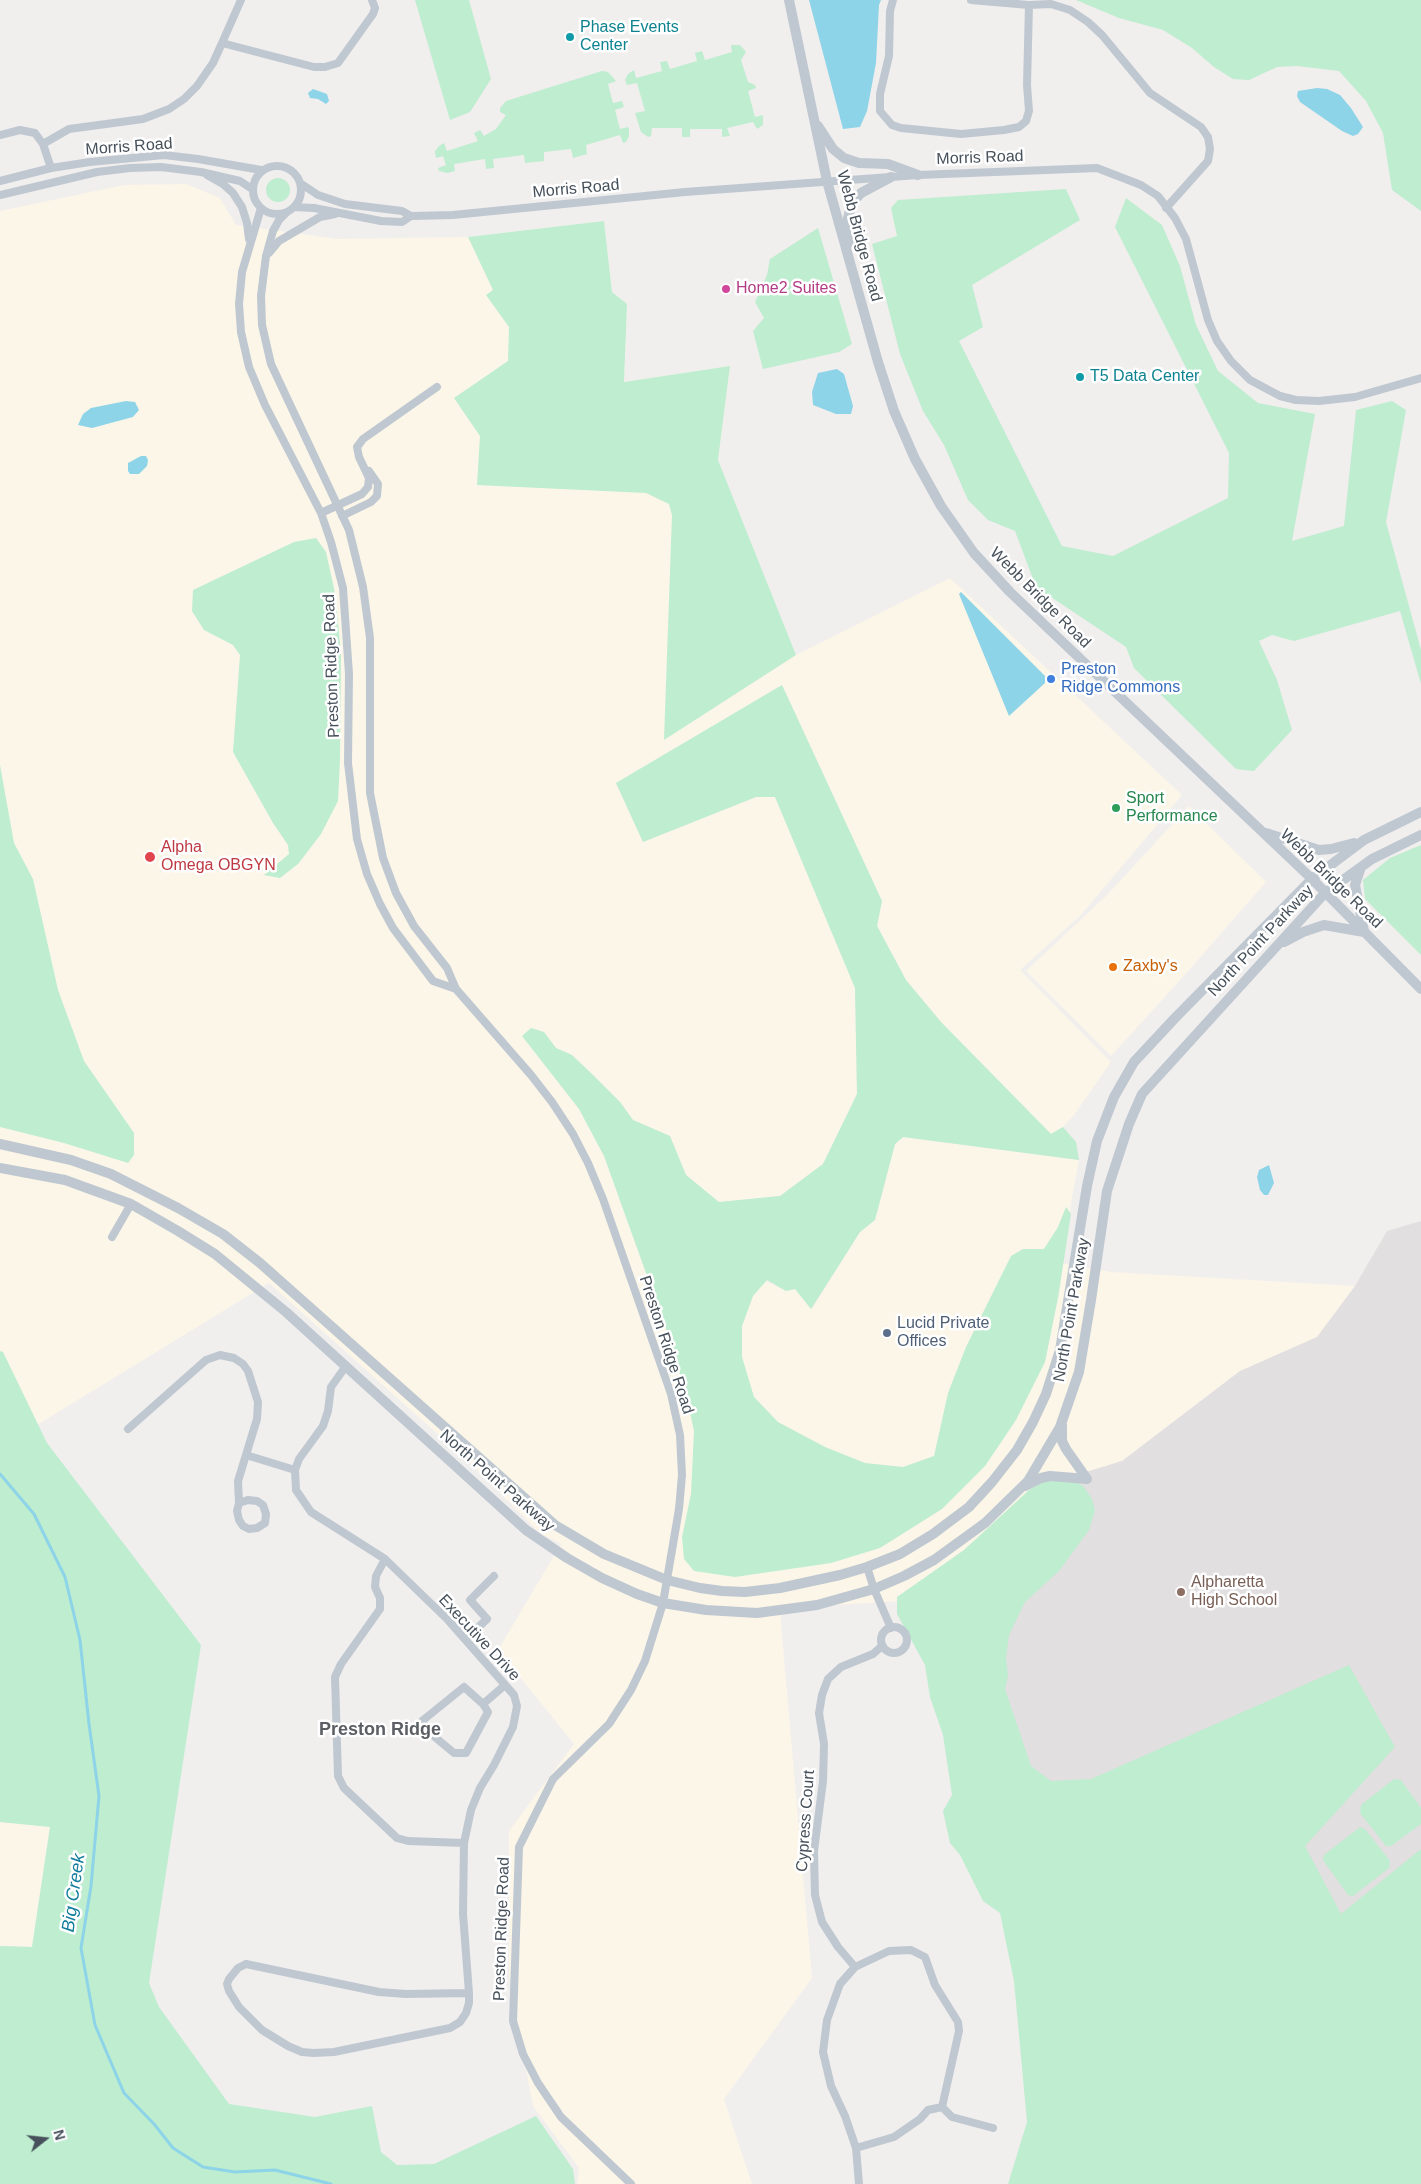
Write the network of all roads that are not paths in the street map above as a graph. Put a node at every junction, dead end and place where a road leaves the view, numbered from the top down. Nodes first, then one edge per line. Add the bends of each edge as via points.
1 (241, 0) edge
2 (372, 0) edge
3 (789, 0) edge
4 (894, 0) edge
5 (971, 0) edge
6 (1029, 5) junction
7 (222, 43) junction
8 (815, 120) junction
9 (0, 135) edge
10 (43, 144) junction
11 (51, 168) junction
12 (261, 170) junction
13 (201, 172) junction
14 (918, 175) junction
15 (891, 178) junction
16 (0, 181) edge
17 (827, 181) junction
18 (300, 184) junction
19 (252, 189) junction
20 (0, 195) edge
21 (294, 207) junction
22 (261, 208) junction
23 (1166, 208) junction
24 (287, 212) junction
25 (338, 214) junction
26 (410, 216) junction
27 (249, 242) junction
28 (266, 256) junction
29 (853, 271) junction
30 (1421, 378) edge
31 (437, 388) dead end
32 (360, 457) junction
33 (337, 506) junction
34 (321, 513) junction
35 (342, 516) junction
36 (1421, 812) edge
37 (1261, 831) junction
38 (1421, 835) edge
39 (1364, 840) junction
40 (1361, 866) junction
41 (1312, 879) junction
42 (1325, 893) junction
43 (1364, 932) junction
44 (1275, 947) junction
45 (1421, 989) edge
46 (456, 990) junction
47 (0, 1144) edge
48 (0, 1168) edge
49 (130, 1204) junction
50 (112, 1237) dead end
51 (346, 1366) junction
52 (1065, 1413) junction
53 (128, 1429) dead end
54 (246, 1455) junction
55 (295, 1470) junction
56 (1020, 1490) junction
57 (239, 1503) dead end
58 (385, 1559) junction
59 (867, 1567) junction
60 (494, 1576) dead end
61 (667, 1580) junction
62 (874, 1589) junction
63 (663, 1603) junction
64 (891, 1628) junction
65 (466, 1640) junction
66 (882, 1646) junction
67 (505, 1685) junction
68 (483, 1704) junction
69 (464, 1843) junction
70 (855, 1967) junction
71 (469, 1992) junction
72 (942, 2107) junction
73 (993, 2128) dead end
74 (856, 2148) junction
75 (631, 2184) edge
76 (859, 2184) edge

1 - 7 street
2 - 7 street via 373,14 338,63 325,67
3 - 8 street, Webb Bridge Road
4 - 6 street via 890,11 889,56 880,94 880,111 892,125 901,128 961,134 1004,130 1019,127 1026,121 1029,111
5 - 6 street
6 - 23 street via 1051,4 1070,10 1088,22 1150,93 1201,127 1208,136 1208,160
7 - 10 street via 197,86 169,109 143,119 79,126
8 - 14 street via 833,149 844,158 859,163 888,164
8 - 17 street, Webb Bridge Road
9 - 10 street via 26,130 35,133
10 - 11 street
11 - 12 street, Morris Road via 129,157 164,156
11 - 16 street, Morris Road
12 - 18 street via 281,165 293,172
12 - 19 street
13 - 19 street, Morris Road via 240,180
13 - 20 street, Morris Road via 130,168 88,174
13 - 27 street via 233,193 244,215
14 - 15 street, Morris Road
14 - 23 street, Morris Road via 1097,168 1141,184 1158,196
15 - 17 street, Morris Road
15 - 29 street via 861,193 849,210
17 - 26 street, Morris Road via 452,215
17 - 29 street, Webb Bridge Road
18 - 21 street via 299,200
18 - 26 street, Morris Road via 318,196 345,204 402,211
19 - 22 street
21 - 24 street
21 - 25 street, Morris Road
22 - 24 street via 273,214
22 - 27 street, Preston Ridge Road
23 - 30 street, Morris Road via 1186,239 1208,320 1217,341 1230,361 1250,380 1280,396 1319,402 1355,397
24 - 28 street, Preston Ridge Road via 273,232
25 - 26 street, Morris Road via 402,222
25 - 28 street via 320,217 279,241
27 - 34 street, Preston Ridge Road via 239,304 249,367
28 - 33 street, Preston Ridge Road via 261,296 262,325 271,364
29 - 37 street, Webb Bridge Road via 894,412 915,459 974,553 1010,592
31 - 32 street via 363,439 357,447
32 - 33 street via 369,478 368,487 362,494
32 - 35 street via 378,484 379,492 370,502
33 - 34 street
33 - 35 street, Preston Ridge Road
34 - 46 street, Preston Ridge Road via 343,588 349,674 348,763 356,839 370,882 393,928 433,981
35 - 46 street, Preston Ridge Road via 349,530 363,587 370,638 370,793 377,835 396,894 414,926 447,968
36 - 39 street, North Point Parkway
37 - 39 street via 1319,850
37 - 41 street, Webb Bridge Road
38 - 40 street, North Point Parkway
39 - 41 street, North Point Parkway
40 - 42 street, North Point Parkway
40 - 43 street via 1355,885
41 - 42 street, Webb Bridge Road
41 - 59 street, North Point Parkway via 1134,1062 1114,1097 1098,1140 1087,1186 1060,1350 1034,1422 1017,1450 969,1507 900,1554
42 - 43 street, Webb Bridge Road
42 - 44 street, North Point Parkway
43 - 44 street via 1324,925
43 - 45 street, Webb Bridge Road
44 - 52 street, North Point Parkway via 1142,1094 1107,1191 1079,1372
46 - 61 street, Preston Ridge Road via 552,1102 588,1163 606,1208 671,1394 680,1435 682,1475 679,1509
47 - 61 street, North Point Parkway via 54,1156 111,1174 223,1234 260,1263 555,1525 604,1554
48 - 49 street, North Point Parkway via 65,1180
49 - 50 street
49 - 51 street, North Point Parkway via 215,1254
51 - 55 street via 331,1387 323,1426
51 - 63 street, North Point Parkway via 526,1530 602,1578
52 - 56 street, North Point Parkway via 1060,1427
52 - 56 street via 1062,1441 1087,1479 1050,1476
53 - 54 street via 206,1360 220,1355 234,1358 248,1371 258,1402 257,1419
54 - 55 street
54 - 57 street via 238,1481
55 - 58 street, Executive Drive via 296,1490 311,1512
56 - 62 street, North Point Parkway via 985,1523 940,1556
58 - 65 street, Executive Drive
58 - 69 street via 376,1576 380,1609 335,1677 338,1776 344,1788 397,1838
59 - 61 street, North Point Parkway via 780,1588 745,1592 700,1588
59 - 62 street
60 - 65 street via 470,1600 487,1619
61 - 63 street, Preston Ridge Road
62 - 63 street, North Point Parkway via 817,1605 757,1613
62 - 64 street
63 - 75 street, Preston Ridge Road via 645,1661 631,1690 609,1724 553,1779 519,1847 513,2021 523,2054 561,2117
64 - 66 street via 882,1634
64 - 66 street via 904,1631 907,1644 902,1651 893,1653
65 - 67 street, Executive Drive
66 - 70 street, Cypress Court via 873,1654 841,1668 828,1679 819,1713 824,1744 824,1781 814,1851 815,1895 822,1922
67 - 68 street
67 - 69 street, Executive Drive via 514,1695 518,1706 516,1714 471,1810
68 - 68 street via 488,1712 466,1753 454,1753 430,1733 422,1721 464,1687
69 - 71 street, Executive Drive via 463,1914
70 - 72 street via 889,1951 911,1950 925,1957 935,1985 958,2022
70 - 74 street via 840,1984 827,2020 824,2052 832,2086
71 - 71 street, Executive Drive via 466,2013 450,2028 314,2054 288,2046 262,2030 239,2007 227,1984 238,1968 246,1964 379,1992
72 - 73 street via 952,2117
72 - 74 street via 928,2110 894,2137
74 - 76 street

